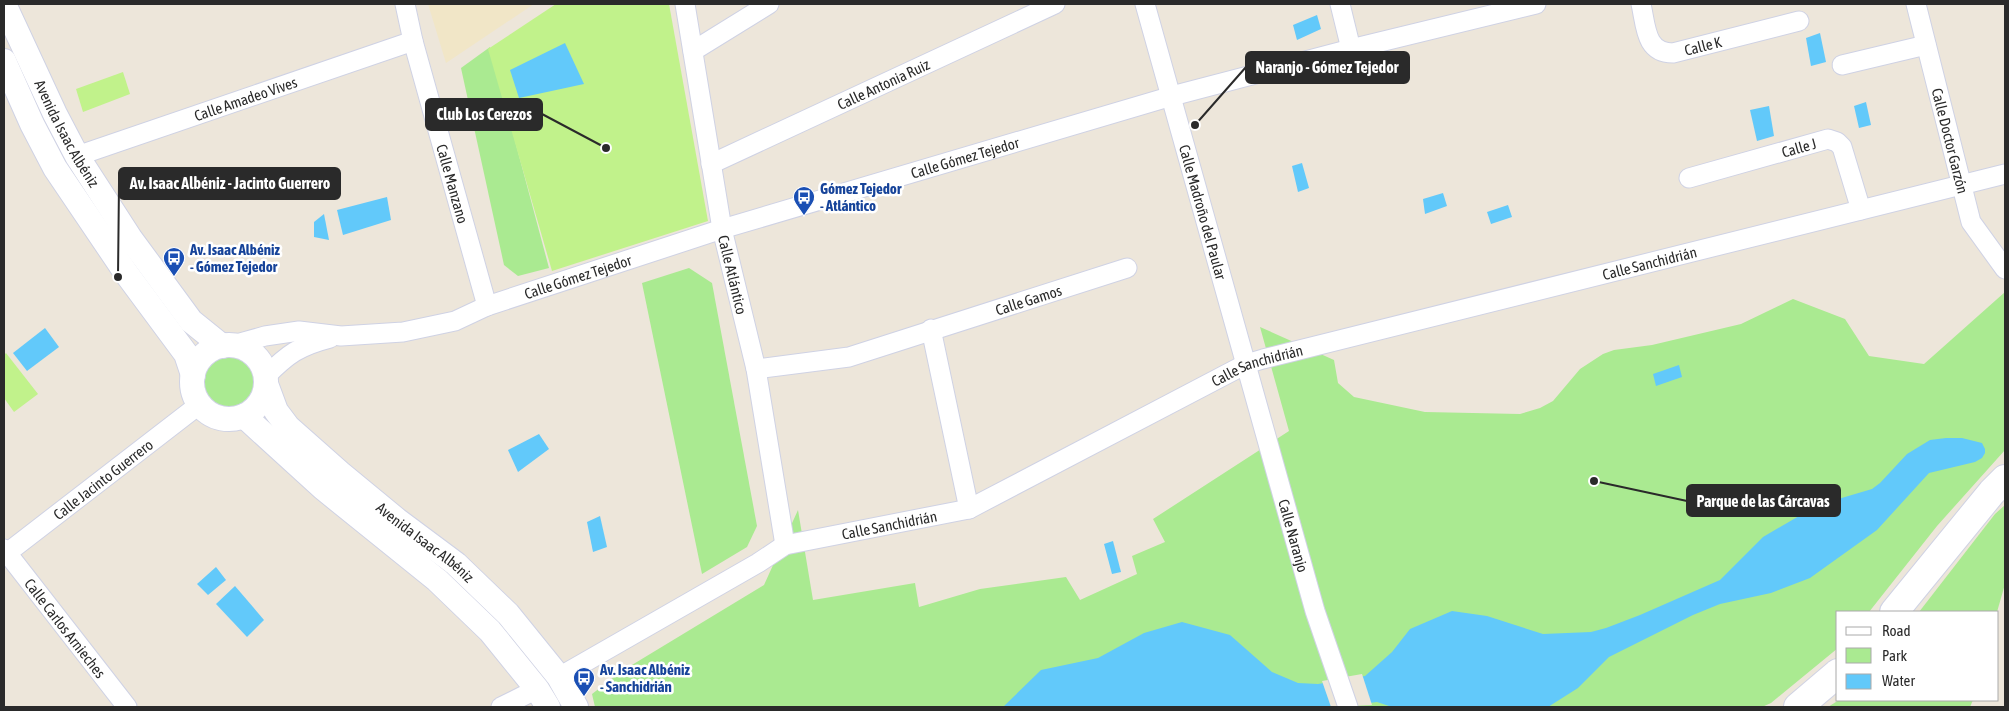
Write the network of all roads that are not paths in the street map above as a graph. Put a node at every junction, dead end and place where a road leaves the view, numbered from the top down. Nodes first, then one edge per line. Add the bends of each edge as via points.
1 (4, 4) edge
2 (405, 4) edge
3 (685, 4) edge
4 (768, 4) edge
5 (1055, 4) edge
6 (1145, 4) edge
7 (1340, 4) edge
8 (1536, 4) edge
9 (1641, 4) edge
10 (1916, 4) edge
11 (1799, 21) dead end
12 (413, 41) junction
13 (1926, 45) junction
14 (1351, 49) junction
15 (693, 51) junction
16 (4, 62) edge
17 (1842, 65) dead end
18 (1172, 96) junction
19 (77, 156) junction
20 (711, 164) junction
21 (2005, 174) edge
22 (1689, 178) dead end
23 (1962, 185) junction
24 (1861, 210) junction
25 (722, 229) junction
26 (1127, 268) dead end
27 (2005, 269) edge
28 (487, 306) junction
29 (931, 329) junction
30 (341, 336) junction
31 (227, 346) junction
32 (1246, 364) junction
33 (756, 369) junction
34 (193, 374) junction
35 (266, 380) junction
36 (200, 404) junction
37 (244, 416) junction
38 (2005, 479) edge
39 (969, 509) junction
40 (785, 546) junction
41 (5, 551) edge
42 (1895, 611) edge
43 (1836, 675) edge
44 (559, 677) junction
45 (543, 698) edge
46 (127, 707) edge
47 (502, 707) edge
48 (576, 707) edge
49 (1348, 707) edge
50 (1798, 707) edge

1 - 19 street, Avenida Isaac Albéniz
2 - 12 street, Calle Manzano
3 - 15 street, Calle Atlántico
4 - 15 street
5 - 20 street, Calle Antonia Ruiz
6 - 18 street, Calle Madroño del Paular
7 - 14 street
8 - 14 street, Calle Gómez Tejedor
9 - 11 street, Calle K via 1650,42 1664,53
10 - 13 street, Calle Doctor Garzón
12 - 19 street, Calle Amadeo Vives
12 - 28 street, Calle Manzano
13 - 17 street
13 - 23 street, Calle Doctor Garzón
14 - 18 street, Calle Gómez Tejedor
15 - 20 street, Calle Atlántico
16 - 34 street, Avenida Isaac Albéniz via 55,168 126,273 182,348
18 - 25 street, Calle Gómez Tejedor
18 - 32 street, Calle Madroño del Paular
19 - 31 street, Avenida Isaac Albéniz via 130,238 191,321
20 - 25 street, Calle Atlántico
21 - 23 street, Calle Sanchidrián
22 - 24 street, Calle J via 1828,140 1842,147
23 - 24 street, Calle Sanchidrián
23 - 27 street, Calle Doctor Garzón via 1972,222
24 - 32 street, Calle Sanchidrián
25 - 28 street, Calle Gómez Tejedor
25 - 33 street, Calle Atlántico
26 - 29 street, Calle Gamos
28 - 30 street, Calle Gómez Tejedor via 455,321 403,332
29 - 33 street, Calle Gamos via 849,356
29 - 39 street
30 - 31 street, Calle Gómez Tejedor via 300,331
30 - 35 street, Calle Gómez Tejedor via 308,344 290,354
31 - 34 street via 203,356
31 - 35 street via 244,348 254,355 262,364
32 - 39 street, Calle Sanchidrián
32 - 49 street, Calle Naranjo via 1315,611
33 - 40 street, Calle Atlántico
34 - 36 street via 194,395
35 - 37 street via 259,403
35 - 44 street, Avenida Isaac Albéniz via 276,411 288,426 397,520 456,564 508,614
36 - 37 street via 208,413 220,418
36 - 41 street, Calle Jacinto Guerrero
37 - 45 street, Avenida Isaac Albéniz via 323,488 438,580 490,631
38 - 42 main road
39 - 40 street, Calle Sanchidrián
40 - 44 street, Calle Sanchidrián
41 - 46 street, Calle Carlos Arnieches
43 - 50 main road
44 - 48 street, Avenida Isaac Albéniz
45 - 47 street

